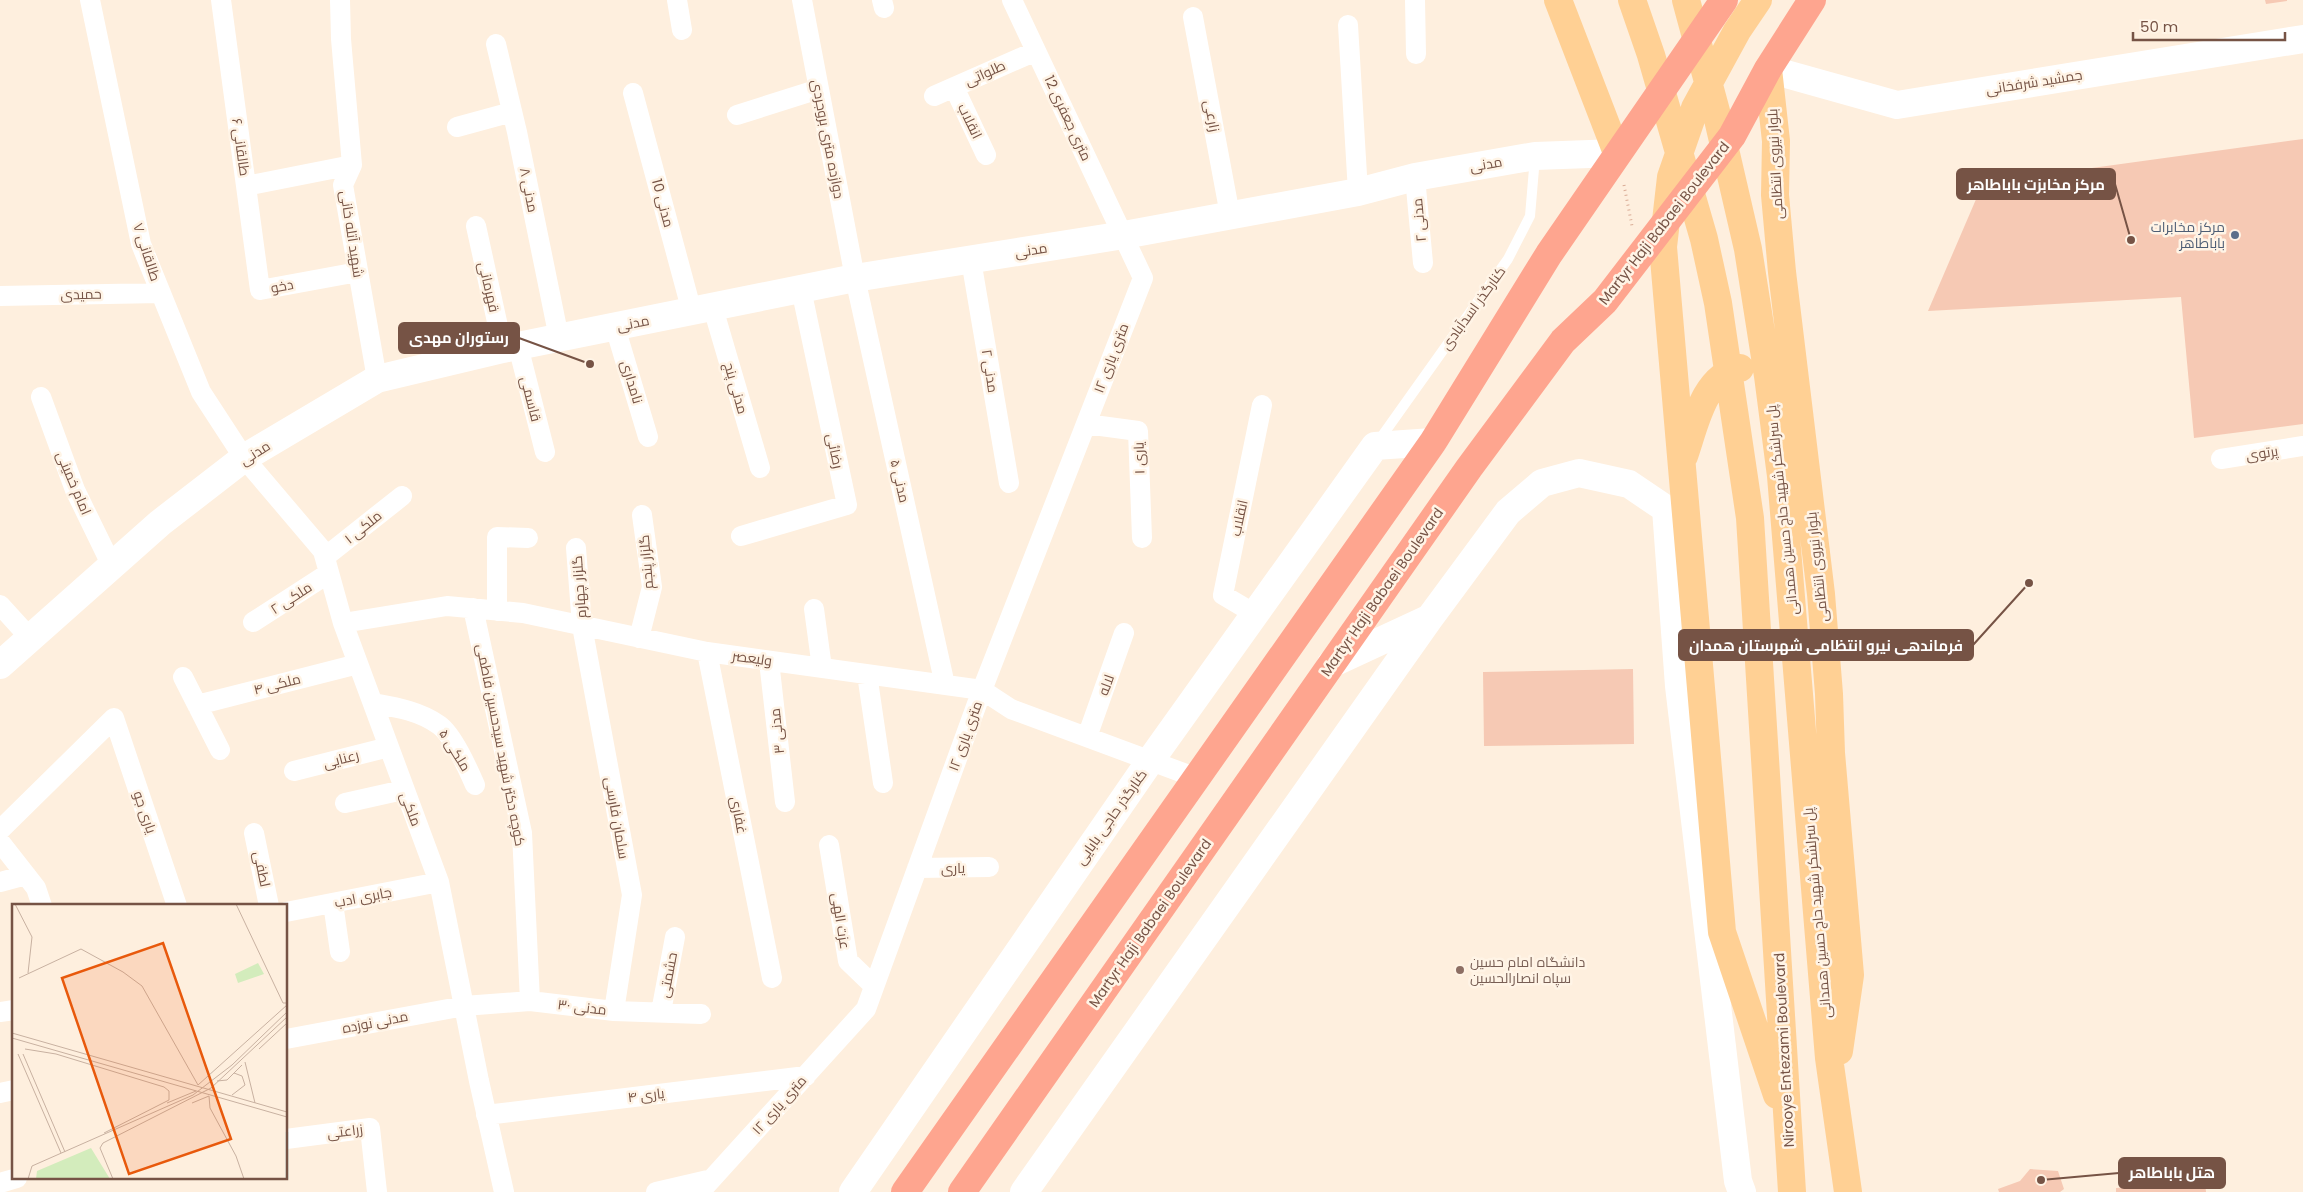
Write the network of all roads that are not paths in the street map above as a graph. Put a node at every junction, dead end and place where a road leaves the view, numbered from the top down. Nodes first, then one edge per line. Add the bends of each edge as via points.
1 (90, 0) edge
2 (221, 0) edge
3 (340, 0) edge
4 (677, 0) edge
5 (802, 0) edge
6 (1012, 0) edge
7 (1415, 0) edge
8 (1558, 0) edge
9 (1632, 0) edge
10 (1686, 0) edge
11 (1724, 0) edge
12 (1758, 0) edge
13 (1812, 0) edge
14 (1193, 17) dead end
15 (1348, 25) dead end
16 (682, 30) dead end
17 (2303, 38) edge
18 (496, 44) dead end
19 (1036, 51) junction
20 (1416, 54) dead end
21 (1768, 69) junction
22 (954, 88) junction
23 (819, 89) junction
24 (633, 93) dead end
25 (934, 96) dead end
26 (512, 112) junction
27 (737, 115) dead end
28 (457, 127) dead end
29 (1617, 153) junction
30 (986, 155) dead end
31 (1535, 156) junction
32 (352, 165) junction
33 (1415, 177) junction
34 (1358, 192) junction
35 (248, 195) junction
36 (1230, 215) junction
37 (476, 226) dead end
38 (1124, 235) junction
39 (971, 260) junction
40 (1423, 263) dead end
41 (358, 272) junction
42 (855, 278) junction
43 (801, 289) junction
44 (161, 293) junction
45 (0, 296) edge
46 (702, 310) junction
47 (615, 327) junction
48 (559, 338) junction
49 (510, 347) junction
50 (377, 379) junction
51 (1795, 381) junction
52 (41, 397) dead end
53 (1262, 405) dead end
54 (1086, 424) junction
55 (648, 437) dead end
56 (1434, 442) junction
57 (1375, 446) junction
58 (2303, 446) edge
59 (545, 452) dead end
60 (244, 458) junction
61 (2221, 459) dead end
62 (760, 468) dead end
63 (1008, 483) dead end
64 (402, 496) dead end
65 (1666, 509) junction
66 (642, 515) dead end
67 (741, 536) dead end
68 (528, 538) dead end
69 (1142, 538) dead end
70 (576, 548) dead end
71 (327, 565) junction
72 (112, 566) junction
73 (0, 605) edge
74 (473, 608) junction
75 (814, 609) dead end
76 (497, 611) junction
77 (1255, 614) junction
78 (1429, 618) junction
79 (253, 622) dead end
80 (343, 623) junction
81 (582, 626) junction
82 (1124, 633) dead end
83 (30, 638) junction
84 (640, 638) junction
85 (706, 652) junction
86 (769, 660) junction
87 (0, 664) edge
88 (358, 664) junction
89 (1332, 664) junction
90 (822, 668) junction
91 (867, 674) junction
92 (183, 677) dead end
93 (945, 685) junction
94 (982, 690) junction
95 (1256, 694) junction
96 (373, 703) junction
97 (197, 705) junction
98 (1291, 721) junction
99 (1087, 737) junction
100 (388, 747) junction
101 (220, 750) dead end
102 (1150, 761) junction
103 (294, 771) dead end
104 (1197, 778) junction
105 (883, 783) dead end
106 (475, 785) dead end
107 (403, 790) junction
108 (785, 802) dead end
109 (346, 803) dead end
110 (0, 830) edge
111 (254, 833) dead end
112 (0, 842) edge
113 (829, 845) dead end
114 (989, 867) dead end
115 (917, 868) junction
116 (26, 875) junction
117 (0, 882) edge
118 (439, 882) junction
119 (333, 903) junction
120 (41, 904) edge
121 (176, 904) edge
122 (269, 904) edge
123 (288, 912) edge
124 (675, 937) dead end
125 (340, 952) dead end
126 (772, 978) dead end
127 (874, 986) junction
128 (530, 1001) junction
129 (464, 1006) junction
130 (614, 1011) junction
131 (660, 1012) junction
132 (701, 1014) dead end
133 (288, 1039) edge
134 (806, 1076) junction
135 (1833, 1095) junction
136 (486, 1115) junction
137 (1789, 1130) junction
138 (288, 1139) edge
139 (706, 1186) edge
140 (377, 1192) edge
141 (504, 1192) edge
142 (656, 1192) edge
143 (852, 1192) edge
144 (905, 1192) edge
145 (962, 1192) edge
146 (1024, 1192) edge
147 (1742, 1192) edge
148 (1792, 1192) edge
149 (1848, 1192) edge

1 - 44 street, طالقانی ۷ via 142,244
2 - 35 street, طالقانی ۶
3 - 32 street, شهید آتله خانی
4 - 16 street
5 - 23 street, دوازده متری بروجردی
6 - 19 street, 12 متری جعفری
7 - 20 street
8 - 29 main road
9 - 137 main road, Nirooye Entezami Boulevard via 1704,239 1718,303 1750,518
10 - 135 main road, پل سرلشکر شهید حاج حسین همدانی via 1748,249 1768,376 1781,476
11 - 29 highway
12 - 137 main road via 1695,108 1671,177 1663,248 1722,932
13 - 21 highway, Martyr Haji Babaei Boulevard
14 - 36 street, زارعی
15 - 34 street
17 - 21 main road, جمشید شرفخانی via 1897,105
18 - 26 street, مدنی ۸
19 - 22 street, طلواتی
19 - 38 street, 12 متری جعفری
21 - 51 main road, بلوار نیروی انتظامی via 1776,141 1775,195
21 - 89 highway, Martyr Haji Babaei Boulevard via 1732,136 1605,301 1563,341 1469,468
22 - 25 street, طلواتی
22 - 30 street, انقلاب
23 - 27 street
23 - 42 street, دوازده متری بروجردی
24 - 46 street, مدنی 10
26 - 28 street
26 - 48 street, مدنی ۸
29 - 31 main road, مدنی
29 - 56 highway via 1549,254
31 - 33 main road, مدنی
31 - 57 lane, کنارگذر اسدآبادی via 1530,216 1508,259
32 - 35 street, طالقانی ۶
32 - 41 street, شهید آتله خانی via 343,185
33 - 34 main road, مدنی
33 - 40 street, مدنی ۲
34 - 36 main road, مدنی
35 - 41 street, دخو via 260,290
36 - 38 main road, مدنی
37 - 49 street, قهرمانی
38 - 39 main road, مدنی
38 - 54 street, ۱۲ متری یاری via 1143,278
39 - 42 main road, مدنی
39 - 63 street, مدنی ۲
41 - 50 street, شهید آتله خانی
42 - 43 main road, مدنی
42 - 93 street, مدنی ۵
43 - 46 main road, مدنی
43 - 67 street, رضائی via 847,505
44 - 45 street, حمیدی
44 - 60 street, طالقانی ۷ via 201,392
46 - 47 main road, مدنی
46 - 62 street, مدنی پنج
47 - 48 main road, مدنی
47 - 55 street, نامداری
48 - 49 main road, مدنی
49 - 50 main road, مدنی
49 - 59 street, قاسمی
50 - 60 main road, مدنی
51 - 65 main road via 1769,366 1756,366 1738,368 1713,386 1702,402
51 - 135 main road, بلوار نیروی انتظامی via 1821,594 1850,976
52 - 72 street, امام خمینی via 75,490
53 - 77 street, انقلاب via 1223,596
54 - 69 street, یاری ۱ via 1138,431
54 - 94 street, ۱۲ متری یاری
56 - 57 main road
56 - 95 highway
57 - 77 main road, کنارگذر حاجی بابایی
58 - 61 street, پرتوی
60 - 71 street, ملکی via 323,551
60 - 72 main road, مدنی via 160,523
64 - 71 street, ملکی ۱
65 - 78 main road via 1629,484 1578,472 1542,483 1508,512
65 - 147 main road via 1679,686 1736,1171
66 - 84 street, گلزار پنجم via 652,587
68 - 76 street via 497,537
70 - 81 street, گلزار چهارم
71 - 79 street, ملکی ۲
71 - 80 street, ملکی
72 - 83 main road, مدنی
73 - 83 street
74 - 76 street, ولیعصر
74 - 80 street, ولیعصر via 447,606
74 - 128 street, کوچه دکتر شهید سیدحسین فاطمی via 522,833
75 - 90 street
76 - 81 street, ولیعصر via 523,613
77 - 102 main road, کنارگذر حاجی بابایی
78 - 89 main road
78 - 146 main road
80 - 88 street, ملکی
81 - 84 street, ولیعصر
81 - 130 street, سلمان فارسی via 632,895
82 - 99 street, لاله
83 - 87 main road, مدنی
84 - 85 street, ولیعصر
85 - 86 street, ولیعصر
85 - 126 street, غفاری
86 - 90 street, ولیعصر
86 - 108 street, مدنی ۳
88 - 96 street, ملکی
88 - 97 street, ملکی ۴
89 - 98 highway, Martyr Haji Babaei Boulevard
90 - 91 street, ولیعصر
91 - 93 street, ولیعصر
91 - 105 street
92 - 97 street
93 - 94 street, ولیعصر
94 - 99 street, ولیعصر via 1011,709
94 - 115 street, ۱۲ متری یاری
95 - 98 highway
95 - 104 highway
96 - 100 street, ملکی
96 - 106 street, ملکی ۵ via 407,710 440,726 464,759
97 - 101 street
98 - 145 highway, Martyr Haji Babaei Boulevard
99 - 102 street, ولیعصر
100 - 103 street, رعنایی
100 - 107 street, ملکی
102 - 104 street, ولیعصر
102 - 143 main road, کنارگذر حاجی بابایی
104 - 144 highway
107 - 109 street
107 - 118 street, ملکی
110 - 121 street, یاری جو via 114,718
111 - 122 street, لطفی
112 - 116 street
113 - 127 street, عزت الهی via 848,961
114 - 115 street, یاری
115 - 127 street, ۱۲ متری یاری
116 - 117 street
116 - 120 street via 36,888
118 - 119 street, جابری ادب
118 - 129 street, ملکی
119 - 123 street, جابری ادب
119 - 125 street
124 - 131 street, حشمتی
127 - 134 street, ۱۲ متری یاری via 866,1009
128 - 129 street, مدنی ۳۰
128 - 130 street, مدنی ۳۰
129 - 133 street, مدنی نوزده
129 - 136 street, ملکی
130 - 131 street, مدنی ۳۰
131 - 132 street, مدنی ۳۰
134 - 136 street, یاری ۴
134 - 139 street, ۱۲ متری یاری
135 - 149 main road
136 - 141 street, ملکی
137 - 148 main road, Nirooye Entezami Boulevard
138 - 140 street, زراعتی via 370,1128
139 - 142 street

